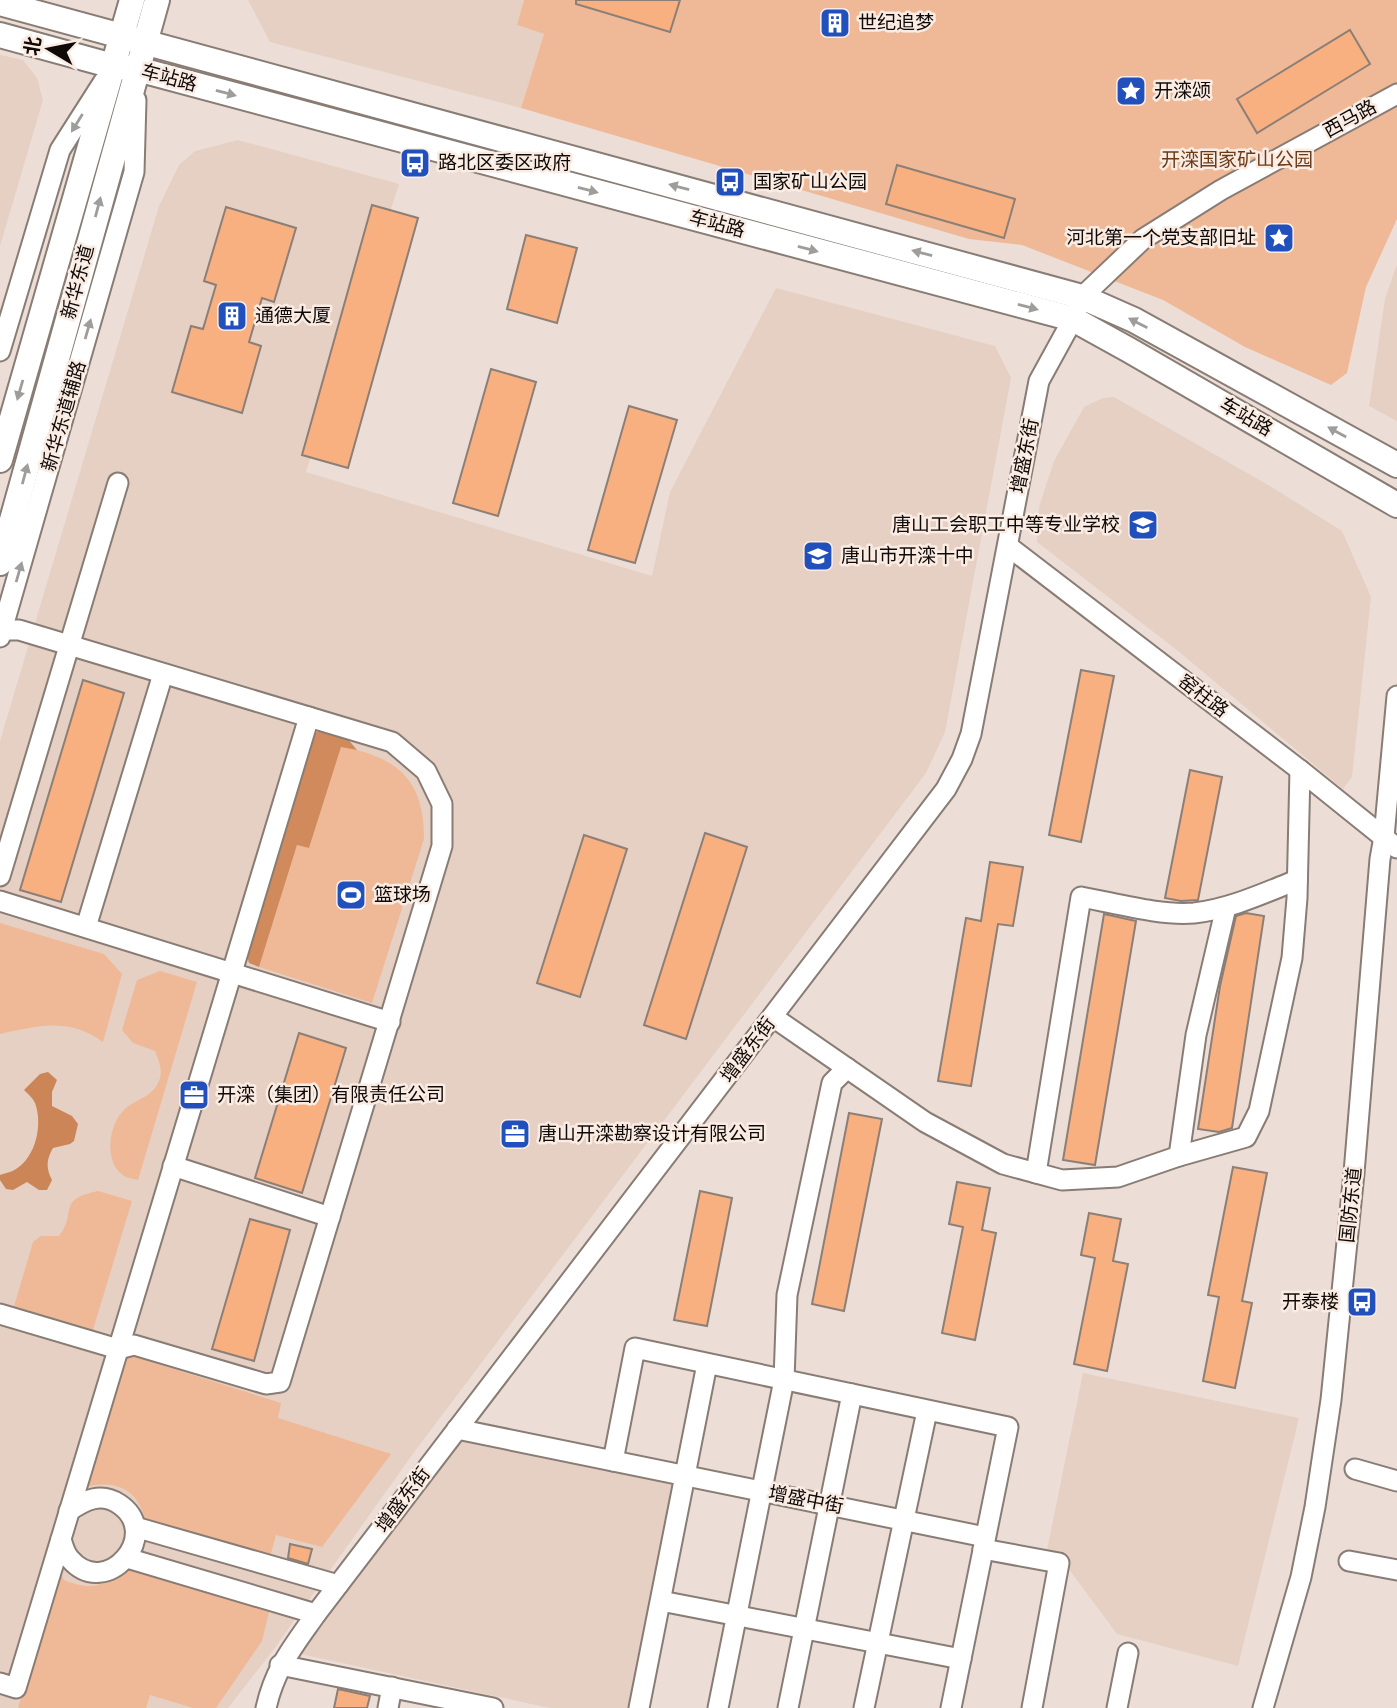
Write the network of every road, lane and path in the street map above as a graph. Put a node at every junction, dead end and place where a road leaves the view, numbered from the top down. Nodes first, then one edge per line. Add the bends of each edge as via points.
1 (124, 0) edge
2 (132, 0) edge
3 (157, 0) edge
4 (167, 0) edge
5 (0, 3) edge
6 (0, 36) edge
7 (134, 40) junction
8 (125, 67) junction
9 (1397, 94) edge
10 (1077, 308) junction
11 (0, 351) edge
12 (0, 460) edge
13 (1397, 465) edge
14 (118, 483) dead end
15 (1397, 505) edge
16 (1008, 546) junction
17 (0, 563) edge
18 (1, 634) edge
19 (70, 646) junction
20 (163, 674) junction
21 (1397, 696) edge
22 (309, 718) junction
23 (1300, 770) junction
24 (1391, 843) edge
25 (0, 876) edge
26 (1297, 880) junction
27 (0, 901) edge
28 (1226, 907) junction
29 (86, 927) junction
30 (232, 973) junction
31 (774, 1017) junction
32 (390, 1022) junction
33 (847, 1068) junction
34 (1180, 1156) junction
35 (173, 1166) junction
36 (1036, 1173) junction
37 (330, 1217) junction
38 (0, 1314) edge
39 (118, 1349) junction
40 (707, 1364) junction
41 (784, 1380) junction
42 (852, 1394) junction
43 (928, 1411) junction
44 (457, 1429) junction
45 (613, 1461) junction
46 (1355, 1469) dead end
47 (685, 1476) junction
48 (1397, 1481) edge
49 (762, 1491) junction
50 (829, 1505) junction
51 (69, 1511) junction
52 (904, 1520) junction
53 (135, 1527) junction
54 (61, 1539) junction
55 (984, 1543) junction
56 (127, 1558) junction
57 (1349, 1561) dead end
58 (1397, 1570) edge
59 (338, 1585) junction
60 (661, 1601) junction
61 (316, 1614) junction
62 (737, 1615) junction
63 (804, 1628) junction
64 (878, 1643) junction
65 (1128, 1653) dead end
66 (961, 1659) junction
67 (280, 1665) junction
68 (0, 1683) edge
69 (392, 1687) junction
70 (458, 1704) edge
71 (266, 1708) edge
72 (388, 1708) edge
73 (493, 1708) edge
74 (639, 1708) edge
75 (718, 1708) edge
76 (788, 1708) edge
77 (864, 1708) edge
78 (951, 1708) edge
79 (1032, 1708) edge
80 (1117, 1708) edge
81 (1263, 1708) edge

1 - 7 street
2 - 7 main road, 新华东道
3 - 7 main road, 新华东道
4 - 7 street
5 - 7 main road, 车站路
6 - 8 main road, 车站路
7 - 8 main road, 新华东道
10 -> 7 main road, 车站路
8 -> 10 main road, 车站路
8 -> 11 street via 60,150
8 -> 12 main road, 新华东道
17 -> 8 main road, 新华东道
18 -> 8 street, 新华东道辅路 via 134,172
9 - 10 street, 西马路 via 1221,190 1143,239
13 -> 10 main road, 车站路 via 1134,320
10 - 15 main road, 车站路 via 1129,350
10 - 16 street, 增盛东街 via 1039,381
14 - 19 street
16 - 23 street, 窑柱路
16 - 31 street, 增盛东街 via 962,760 946,789
18 - 19 street via 19,630
19 - 20 street
19 - 25 street
20 - 22 street
20 - 29 street
21 - 24 street, 国防东道
22 - 30 street
22 - 32 street via 392,742 426,771 442,804 442,846
23 - 24 street, 窑柱路
23 - 26 street
24 - 81 street, 国防东道 via 1380,859 1331,1400 1301,1577
26 - 28 street
26 - 34 street via 1292,958 1259,1111 1246,1137
27 - 29 street
28 - 34 street via 1196,1035
28 - 36 street via 1172,912 1081,897
29 - 30 street
30 - 32 street
30 - 35 street
31 - 33 street
31 - 44 street, 增盛东街
32 - 37 street
33 - 36 street via 925,1122 1003,1164
33 - 41 street via 832,1083 790,1281
34 - 36 street via 1118,1177 1062,1180
35 - 37 street
35 - 39 street
37 - 39 street via 280,1382 266,1384 134,1345
38 - 39 street
39 - 51 street
40 - 41 street
40 - 45 street via 635,1348
40 - 47 street
41 - 42 street
41 - 49 street
42 - 43 street
42 - 50 street
43 - 52 street
43 - 55 street via 1008,1427
44 - 45 street, 增盛中街
44 - 59 street, 增盛东街
45 - 47 street, 增盛中街
46 - 48 street
47 - 49 street, 增盛中街
47 - 60 street
49 - 50 street, 增盛中街
49 - 62 street
50 - 52 street, 增盛中街
50 - 63 street
51 - 53 street via 86,1500 111,1499 130,1515
51 - 54 street
52 - 55 street, 增盛中街
52 - 64 street
53 - 56 street
53 - 59 street
54 - 56 street via 69,1559 93,1572 118,1567
54 - 68 street via 16,1688
55 - 66 street
55 - 79 street, 增盛中街 via 1059,1563
56 - 61 street
57 - 58 street
59 - 61 street, 增盛东街
60 - 62 street
60 - 74 street
61 - 67 street, 增盛东街
62 - 63 street
62 - 75 street
63 - 64 street
63 - 76 street
64 - 66 street
64 - 77 street
65 - 80 street
66 - 78 street
67 - 69 street
67 - 71 street, 增盛东街
69 - 70 street
69 - 72 street
70 - 73 street

